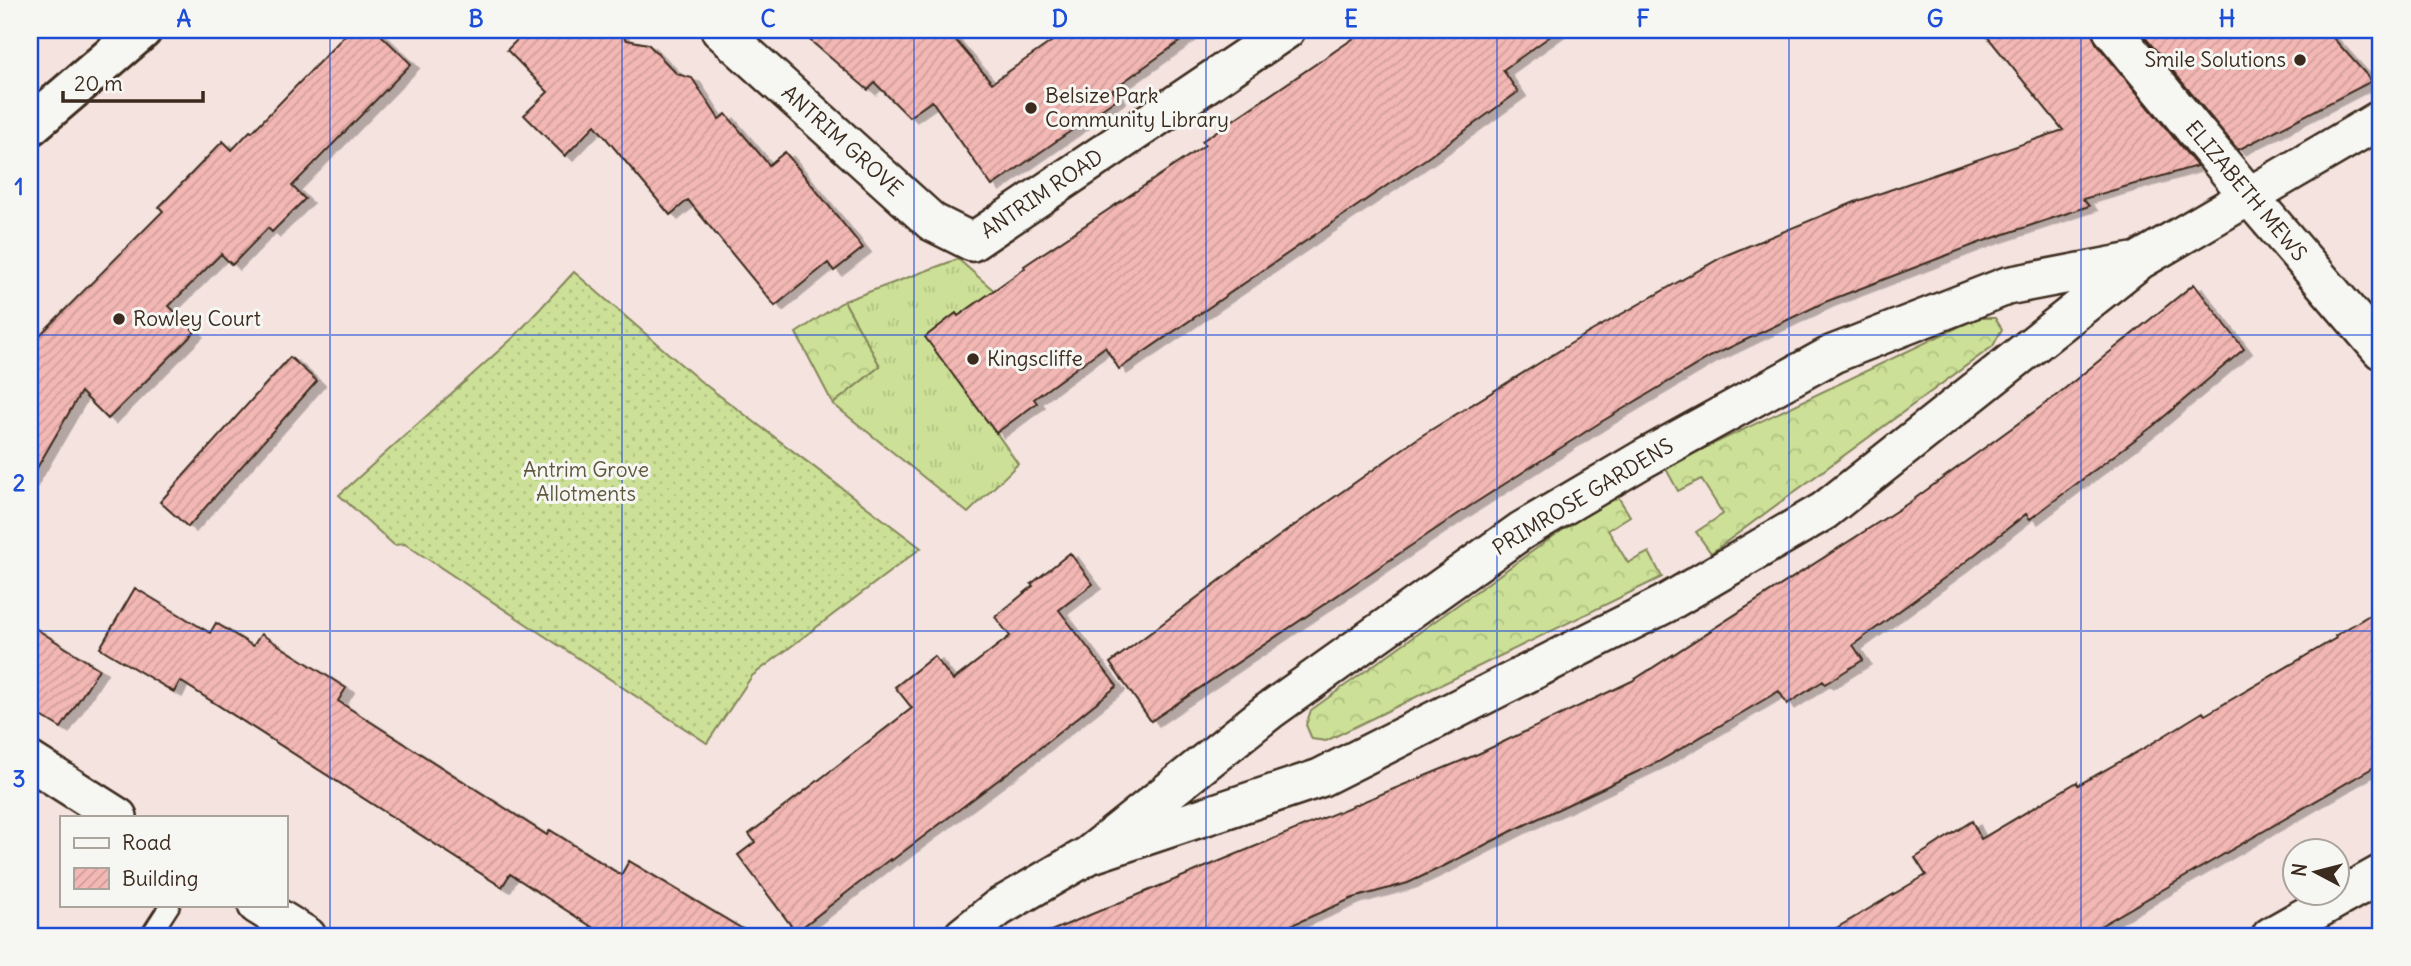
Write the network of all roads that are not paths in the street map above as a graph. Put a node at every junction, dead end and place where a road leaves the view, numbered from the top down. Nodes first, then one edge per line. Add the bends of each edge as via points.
1 (142, 30) edge
2 (720, 30) edge
3 (1286, 30) edge
4 (2112, 30) edge
5 (2381, 119) edge
6 (30, 126) edge
7 (2248, 195) junction
8 (972, 242) joint
9 (2140, 260) junction
10 (2381, 350) edge
11 (30, 761) edge
12 (116, 816) edge
13 (1089, 855) junction
14 (2381, 874) edge
15 (169, 906) edge
16 (259, 906) edge
17 (150, 936) edge
18 (307, 936) edge
19 (963, 936) edge
20 (2271, 936) edge

1 - 6 main road
2 - 8 street, ANTRIM GROVE via 932,222
3 - 8 street, ANTRIM ROAD
4 - 7 street, ELIZABETH MEWS
5 - 7 street, PRIMROSE GARDENS
7 - 9 street, PRIMROSE GARDENS
7 - 10 street, ELIZABETH MEWS
9 - 13 street, PRIMROSE GARDENS via 1824,511 1665,604 1320,778
9 - 13 street, PRIMROSE GARDENS via 2007,286 1833,354 1643,460 1521,531 1269,711
11 - 12 street
13 - 19 street, PRIMROSE GARDENS via 998,908
14 - 20 street
15 - 17 lane
16 - 18 street

